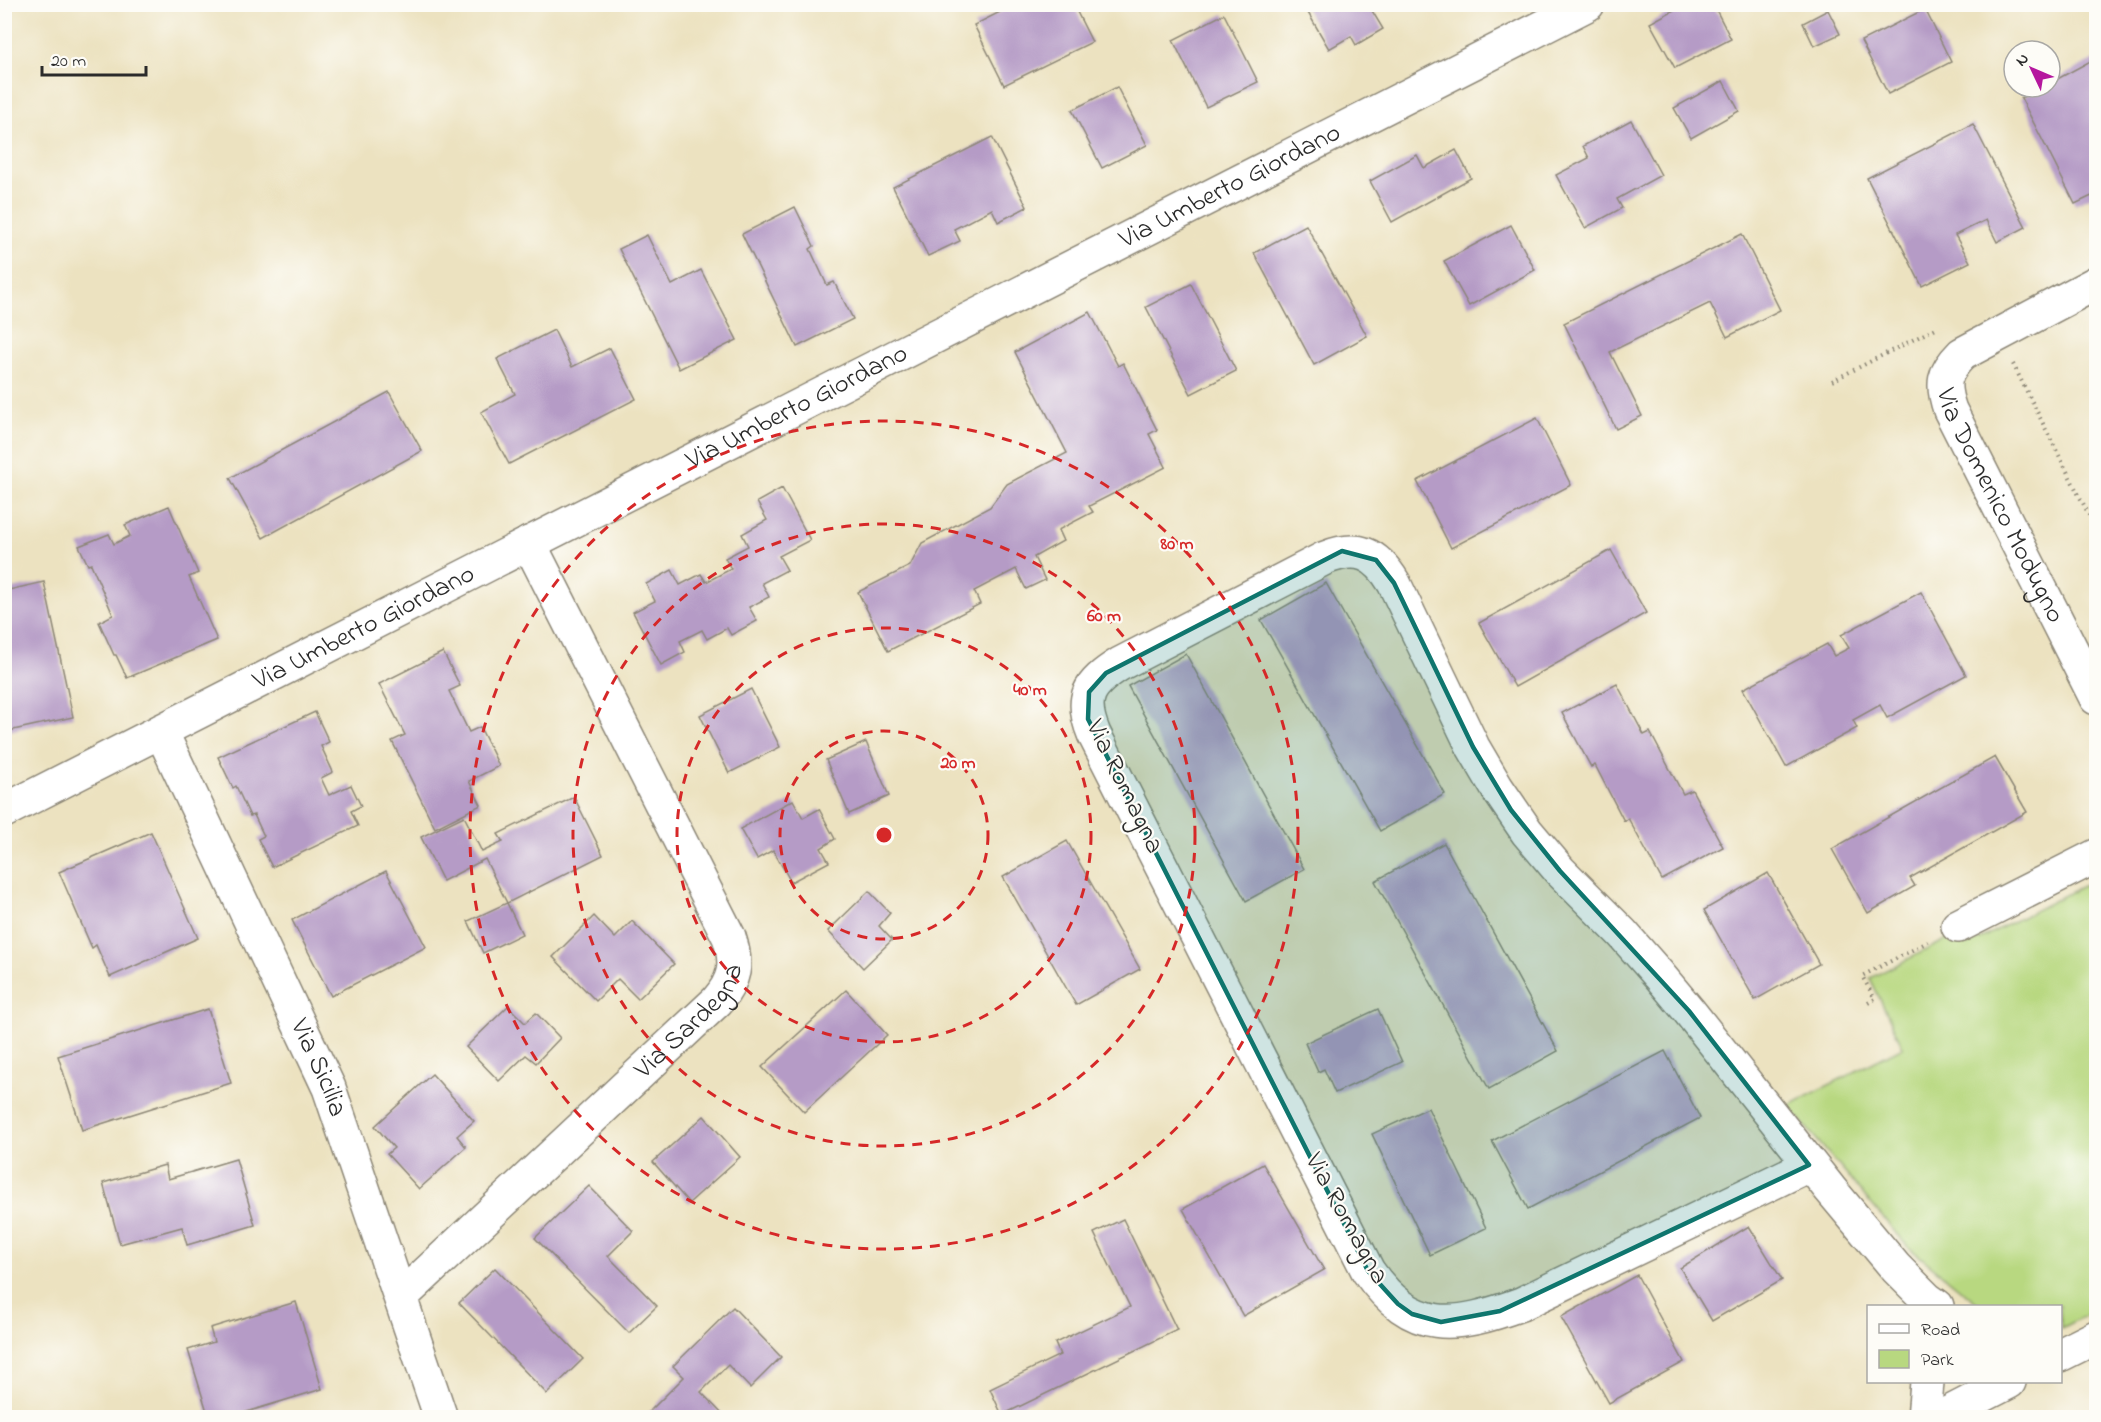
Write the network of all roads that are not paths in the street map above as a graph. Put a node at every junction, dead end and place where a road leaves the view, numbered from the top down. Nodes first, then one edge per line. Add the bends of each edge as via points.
1 (1588, 4) edge
2 (2097, 283) edge
3 (529, 543) junction
4 (2097, 698) edge
5 (161, 731) junction
6 (4, 811) edge
7 (2097, 856) edge
8 (1958, 926) road end
9 (1809, 1165) junction
10 (1896, 1268) junction
11 (401, 1297) junction
12 (1914, 1305) edge
13 (1936, 1305) edge
14 (2097, 1336) edge
15 (2062, 1354) edge
16 (1927, 1383) edge
17 (1983, 1385) edge
18 (441, 1418) edge
19 (1924, 1418) edge
20 (1939, 1418) edge

1 - 3 street, Via Umberto Giordano
2 - 4 street, Via Domenico Modugno via 1962,354 1944,381 1950,410
3 - 5 street, Via Umberto Giordano
3 - 11 street, Via Sardegna via 729,937 735,966 728,989 717,1002
5 - 6 street, Via Umberto Giordano
5 - 11 street, Via Sicilia via 329,1088
7 - 8 street
9 - 9 street, Via Romagna via 1689,1011 1622,933 1560,871 1511,810 1473,747 1394,583 1376,560 1342,551 1325,558 1120,664 1089,692 1086,705 1094,734 1368,1270 1383,1290 1412,1314 1425,1320 1461,1321 1521,1304
9 - 10 street, Via Romagna
10 - 12 street, Via Romagna
10 - 13 street, Via Romagna
11 - 18 street, Via Sicilia
14 - 15 street
16 - 19 street
17 - 20 street

